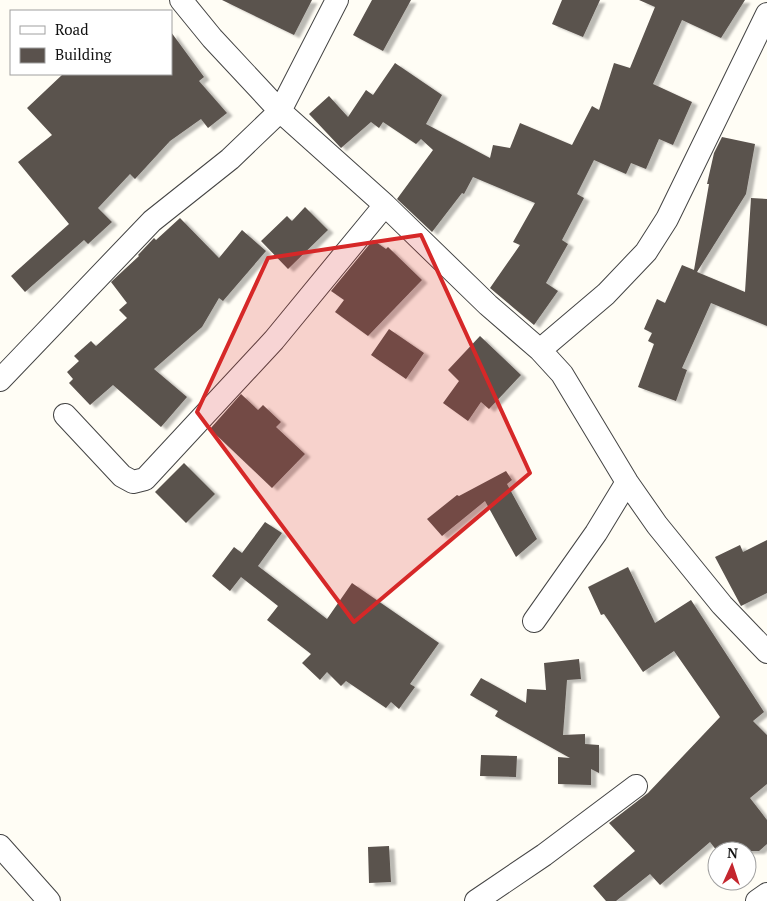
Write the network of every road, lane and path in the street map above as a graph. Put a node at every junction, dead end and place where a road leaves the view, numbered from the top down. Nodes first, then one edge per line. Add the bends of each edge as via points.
1 (182, 0) edge
2 (337, 0) edge
3 (767, 14) edge
4 (280, 110) junction
5 (385, 205) junction
6 (540, 350) junction
7 (4, 368) edge
8 (65, 415) dead end
9 (627, 482) junction
10 (534, 621) dead end
11 (767, 652) edge
12 (636, 786) dead end
13 (0, 846) edge
14 (767, 894) edge
15 (49, 901) edge
16 (476, 901) edge
17 (757, 901) edge

1 - 4 street via 212,38
2 - 4 street
3 - 6 street via 667,219 646,252 606,294
4 - 5 street
4 - 7 street via 230,159 152,221
5 - 6 street via 488,305
5 - 8 street via 274,340 145,480 133,482 122,476
6 - 9 street via 562,374
9 - 10 street via 596,533
9 - 11 street via 657,525 722,605
12 - 16 street
13 - 15 street
14 - 17 street

